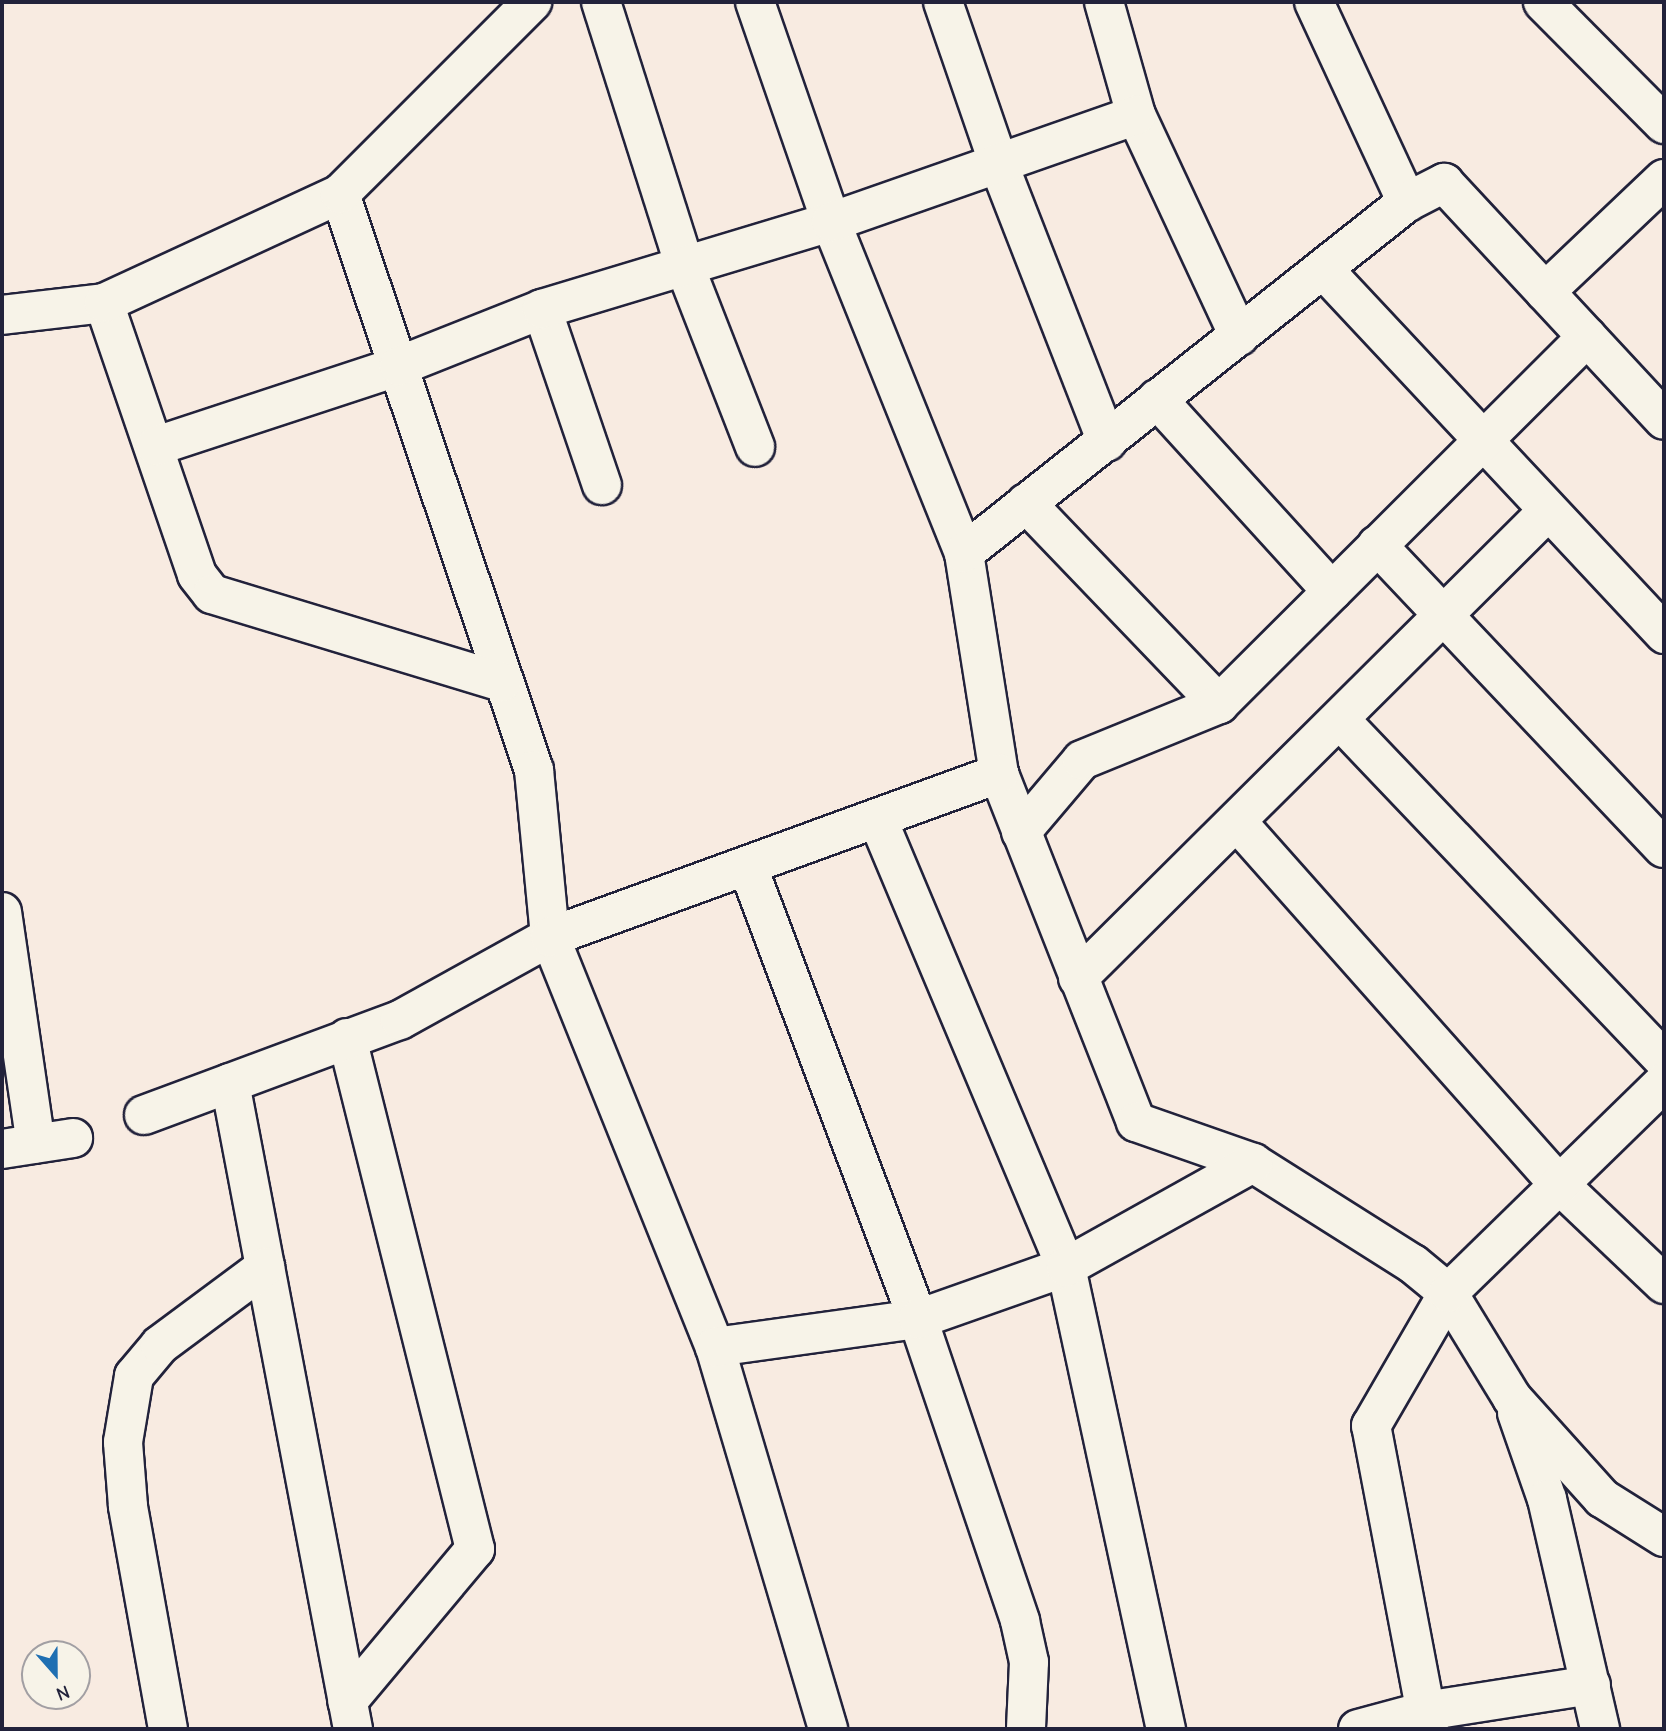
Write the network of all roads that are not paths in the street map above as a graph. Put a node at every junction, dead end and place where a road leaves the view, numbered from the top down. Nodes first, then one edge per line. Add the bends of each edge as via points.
1 (532, 2) edge
2 (601, 2) edge
3 (755, 2) edge
4 (943, 2) edge
5 (1104, 2) edge
6 (1314, 2) edge
7 (1544, 2) edge
8 (1136, 115) junction
9 (1664, 124) edge
10 (999, 165) junction
11 (1660, 192) edge
12 (340, 194) junction
13 (1407, 202) junction
14 (831, 222) junction
15 (685, 267) junction
16 (1323, 269) junction
17 (1545, 292) junction
18 (104, 303) junction
19 (542, 309) junction
20 (2, 315) edge
21 (1239, 336) junction
22 (1587, 337) junction
23 (399, 366) junction
24 (1157, 399) junction
25 (1664, 420) edge
26 (1107, 442) junction
27 (1481, 443) junction
28 (156, 446) junction
29 (755, 447) dead end
30 (602, 485) dead end
31 (1026, 503) junction
32 (1547, 512) junction
33 (1377, 545) junction
34 (964, 553) junction
35 (1332, 591) junction
36 (1446, 617) junction
37 (1664, 634) edge
38 (502, 682) junction
39 (1219, 704) junction
40 (1342, 722) junction
41 (999, 774) junction
42 (878, 820) junction
43 (1238, 823) junction
44 (1021, 832) junction
45 (1664, 848) edge
46 (749, 870) junction
47 (2, 912) edge
48 (550, 937) junction
49 (1078, 978) junction
50 (347, 1038) junction
51 (1664, 1060) edge
52 (1664, 1082) edge
53 (230, 1083) junction
54 (144, 1115) dead end
55 (73, 1138) dead end
56 (19, 1146) edge
57 (1253, 1163) junction
58 (1559, 1184) junction
59 (265, 1267) junction
60 (1066, 1267) junction
61 (1664, 1284) edge
62 (1448, 1293) junction
63 (918, 1319) junction
64 (715, 1347) junction
65 (1512, 1398) junction
66 (1664, 1537) edge
67 (1591, 1685) junction
68 (350, 1716) edge
69 (1427, 1720) edge
70 (168, 1729) edge
71 (828, 1729) edge
72 (1026, 1729) edge
73 (1166, 1729) edge
74 (1358, 1729) edge
75 (1600, 1729) edge

1 - 12 street
2 - 15 street
3 - 14 street
4 - 10 street
5 - 8 street
6 - 13 street
7 - 9 street
8 - 10 street
8 - 21 street
10 - 14 street
10 - 26 street
11 - 17 street
12 - 18 street
12 - 23 street
13 - 16 street
13 - 17 street via 1444,183
14 - 15 street
14 - 34 street
15 - 19 street
15 - 29 street
16 - 21 street
16 - 27 street
17 - 22 street
18 - 20 street
18 - 28 street
19 - 23 street
19 - 30 street
21 - 24 street
22 - 25 street
22 - 27 street
23 - 28 street
23 - 38 street
24 - 26 street
24 - 35 street
26 - 31 street
27 - 32 street
27 - 33 street
28 - 38 street via 197,575 212,594
31 - 34 street
31 - 39 street
32 - 36 street
32 - 37 street
33 - 35 street
33 - 36 street
34 - 41 street
35 - 39 street
36 - 40 street
36 - 45 street
38 - 48 street via 534,770
39 - 44 street via 1082,760
40 - 43 street
40 - 51 street
41 - 42 street
41 - 44 street
42 - 46 street
42 - 60 street
43 - 49 street
43 - 58 street
44 - 49 street
46 - 48 street
46 - 63 street
47 - 56 street
48 - 50 street via 400,1020
48 - 64 street
49 - 57 street via 1136,1122
50 - 53 street
50 - 68 street via 475,1549
52 - 58 street
53 - 54 street
53 - 59 street
55 - 56 street
57 - 60 street
57 - 62 street via 1413,1264
58 - 61 street
58 - 62 street
59 - 68 street
59 - 70 street via 159,1345 134,1376 123,1442 128,1506
60 - 63 street
60 - 73 street
62 - 65 street
62 - 69 street via 1371,1426
63 - 64 street
63 - 72 street via 1020,1621 1029,1662
64 - 71 street
65 - 66 street via 1602,1498
65 - 67 street via 1547,1499
67 - 69 street
67 - 75 street
69 - 74 street

